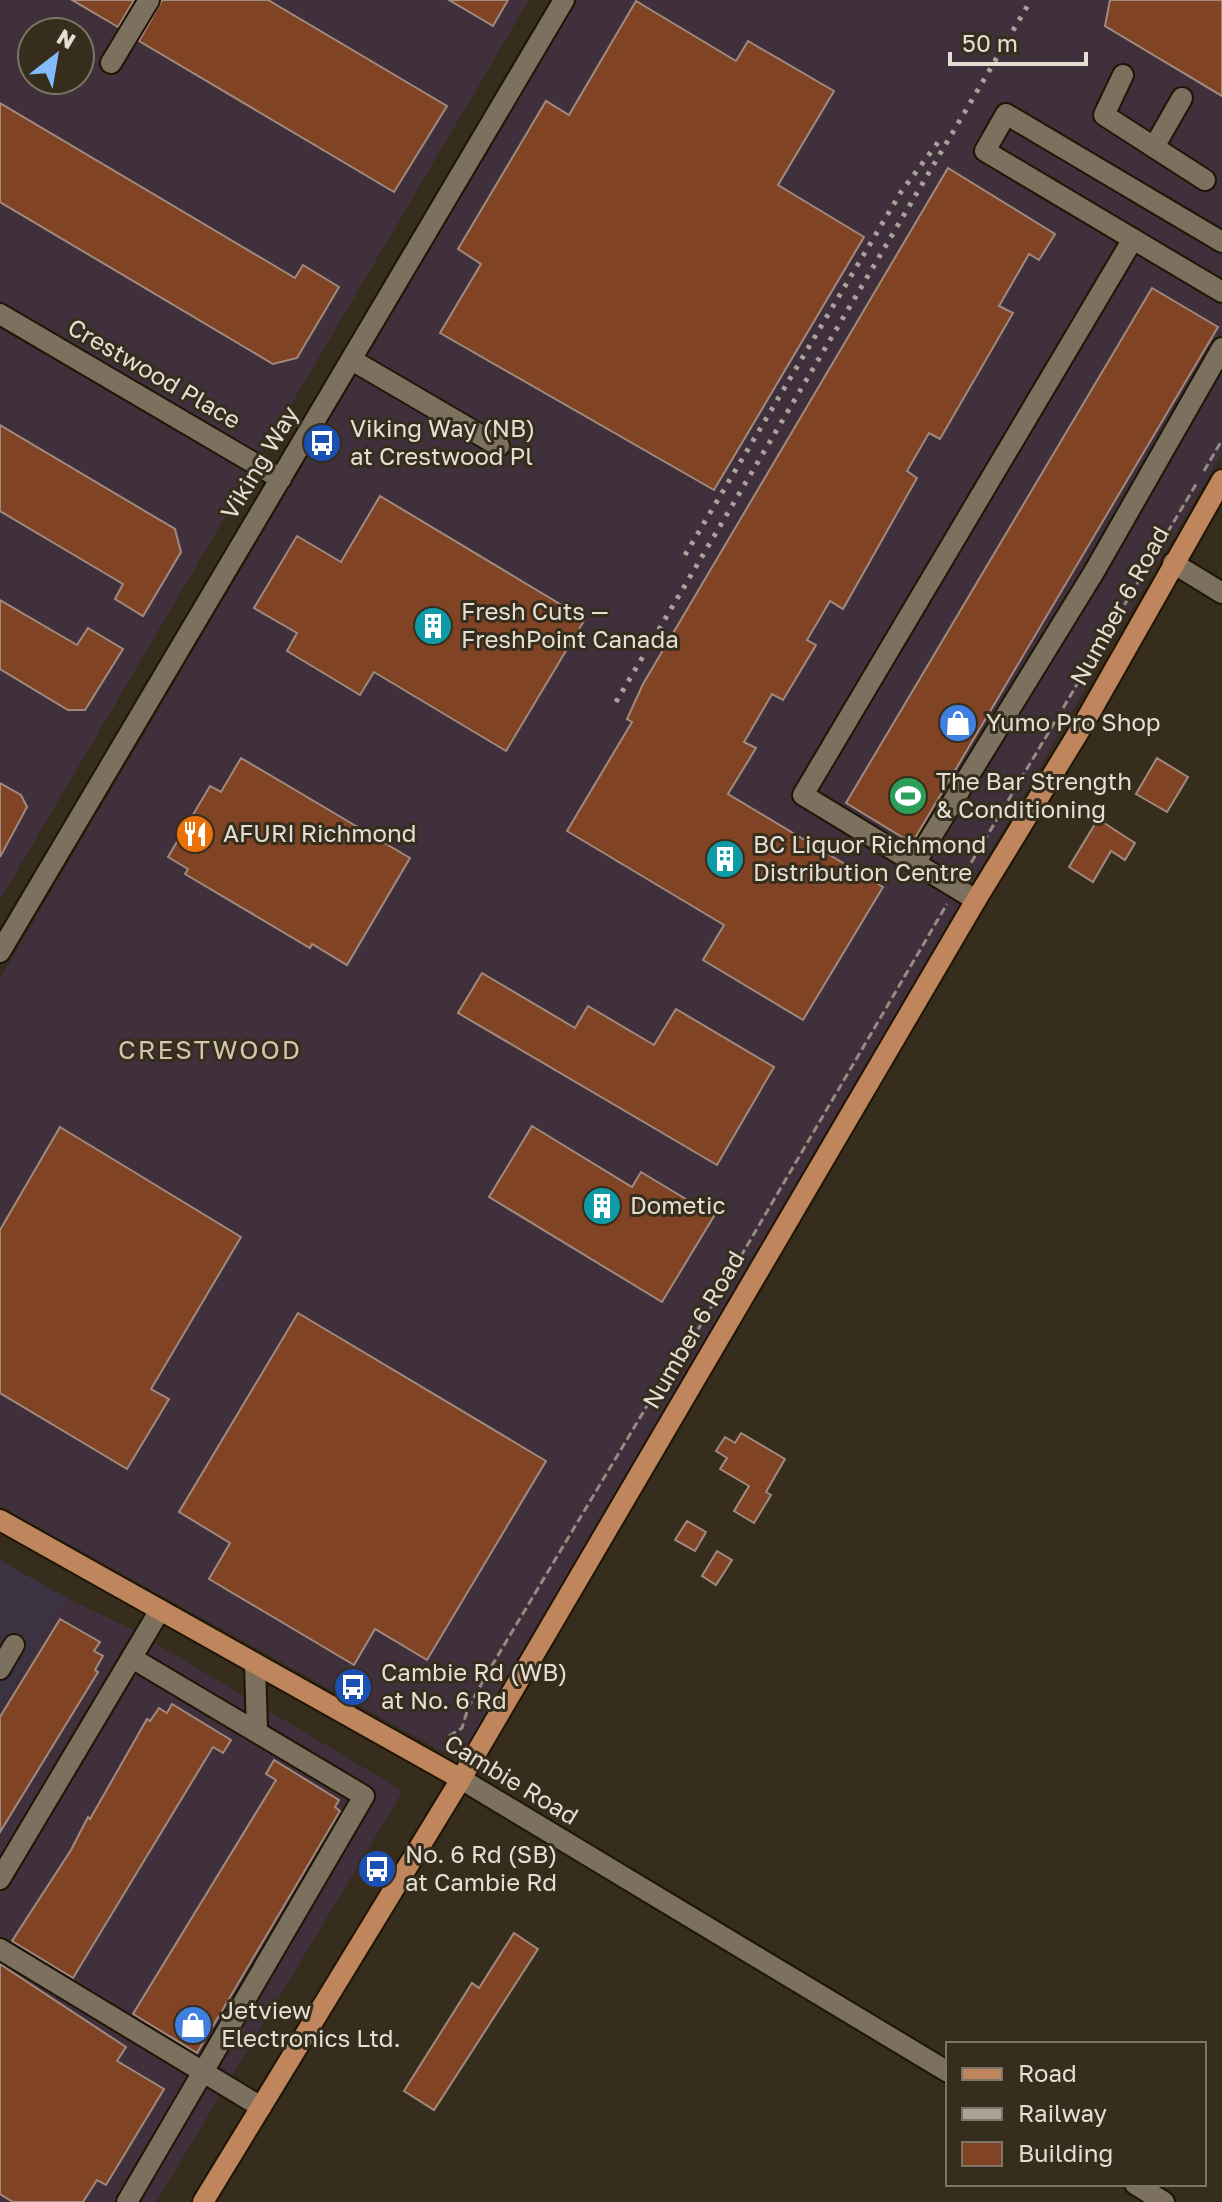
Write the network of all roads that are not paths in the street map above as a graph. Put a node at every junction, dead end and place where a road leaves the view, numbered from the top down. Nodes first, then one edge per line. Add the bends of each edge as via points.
1 (149, 0) edge
2 (564, 0) edge
3 (111, 63) dead end
4 (1123, 75) dead end
5 (1182, 98) dead end
6 (1154, 147) junction
7 (1205, 180) dead end
8 (1133, 239) junction
9 (1222, 242) edge
10 (1222, 292) edge
11 (0, 314) edge
12 (1222, 348) edge
13 (352, 360) junction
14 (499, 446) dead end
15 (281, 479) junction
16 (1222, 480) edge
17 (1173, 563) junction
18 (1222, 593) edge
19 (915, 863) junction
20 (976, 900) junction
21 (0, 952) edge
22 (0, 1520) edge
23 (160, 1610) junction
24 (14, 1645) dead end
25 (132, 1658) junction
26 (255, 1663) junction
27 (0, 1669) edge
28 (257, 1731) junction
29 (461, 1779) junction
30 (0, 1879) edge
31 (0, 1949) edge
32 (946, 2071) edge
33 (202, 2074) junction
34 (261, 2107) junction
35 (1138, 2186) edge
36 (127, 2202) edge
37 (203, 2202) edge
38 (1164, 2202) edge

1 - 3 street
2 - 13 street, Viking Way
4 - 6 street via 1104,115
5 - 6 street
6 - 7 street
8 - 9 street via 985,151 1006,114
8 - 10 street
8 - 19 street via 803,795
11 - 15 street, Crestwood Place
12 - 19 street via 1094,572
13 - 14 street
13 - 15 street, Viking Way
15 - 21 street, Viking Way
16 - 17 main road, Number 6 Road
17 - 18 street
17 - 20 main road, Number 6 Road via 1083,725
19 - 20 street
20 - 29 main road, Number 6 Road
22 - 23 main road, Cambie Road
23 - 25 street
23 - 26 main road, Cambie Road
24 - 27 street
25 - 28 street
25 - 30 street
26 - 28 street
26 - 29 main road, Cambie Road
28 - 33 street via 364,1796
29 - 32 street, Cambie Road
29 - 34 main road, Number 6 Road
31 - 33 street
33 - 34 street
33 - 36 street
34 - 37 main road, Number 6 Road
35 - 38 street

